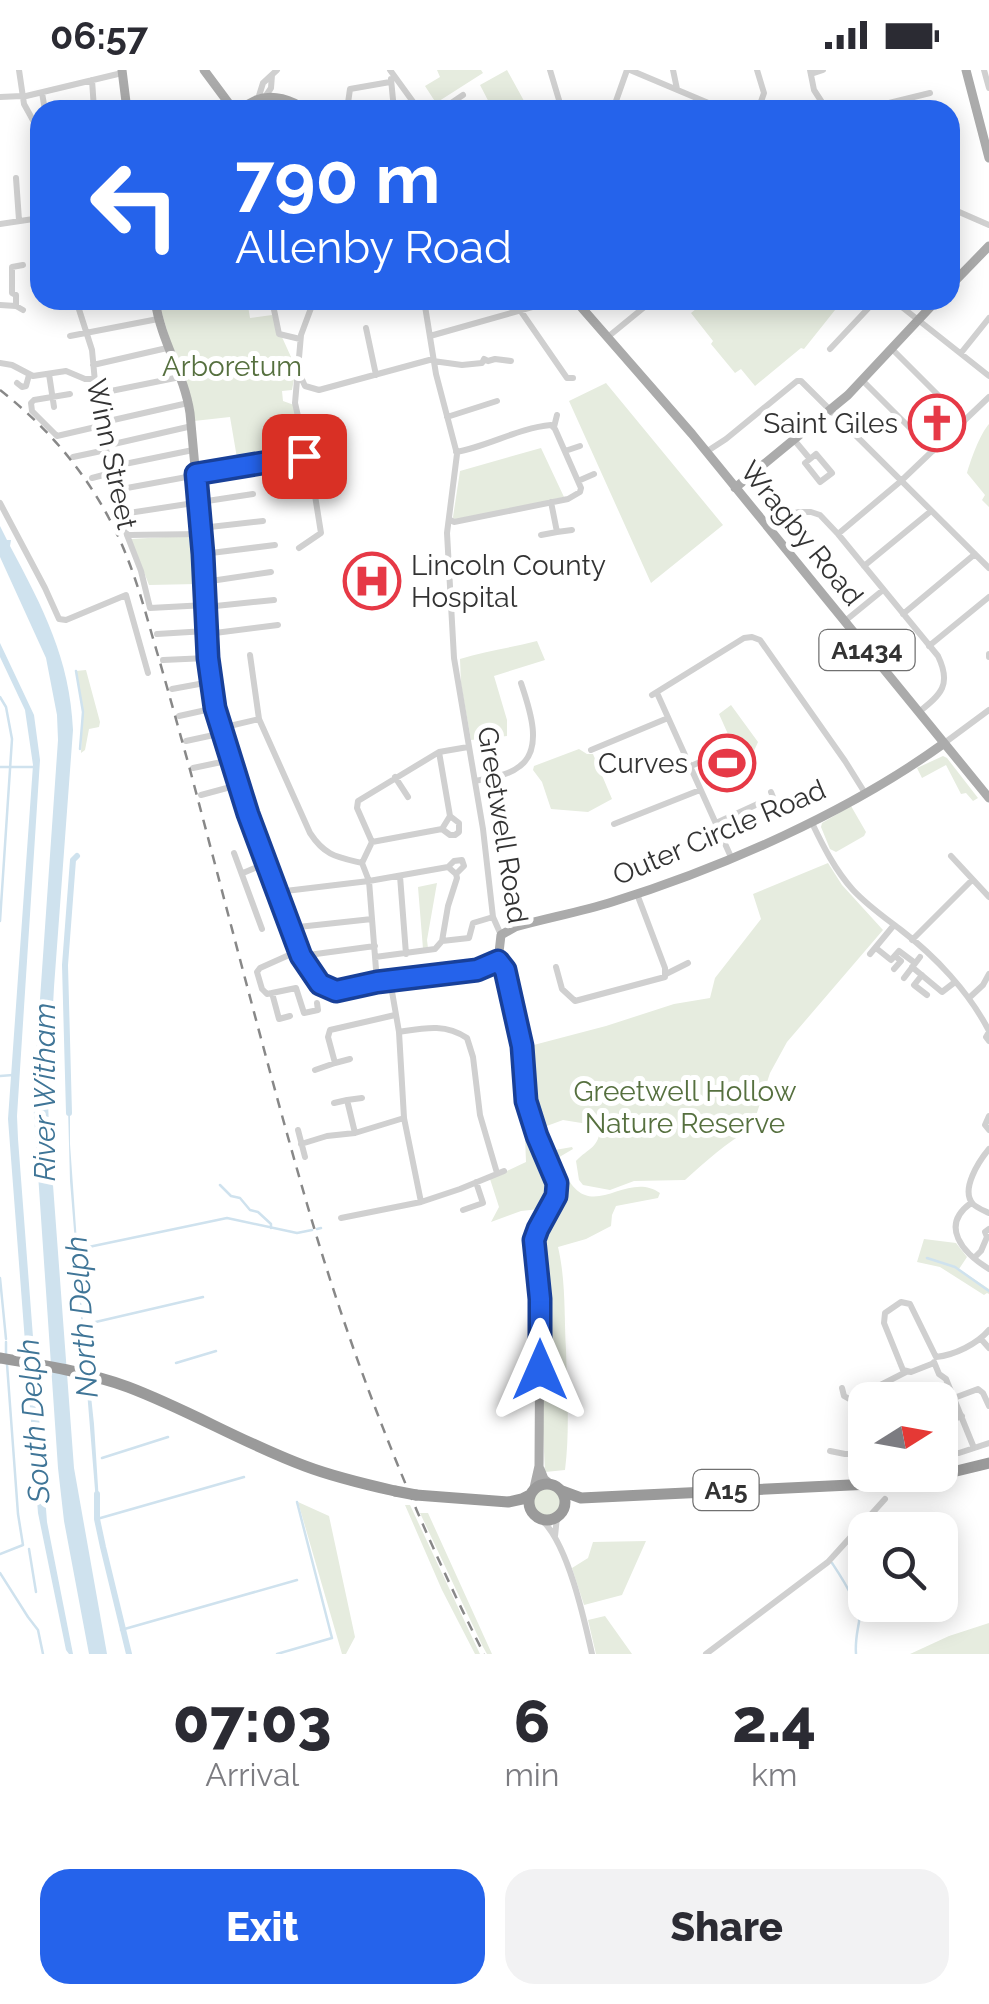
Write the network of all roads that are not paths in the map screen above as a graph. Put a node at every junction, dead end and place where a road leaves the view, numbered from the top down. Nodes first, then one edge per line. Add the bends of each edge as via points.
1 (19, 70) edge
2 (204, 70) edge
3 (550, 70) edge
4 (628, 70) edge
5 (673, 70) edge
6 (758, 70) edge
7 (823, 70) edge
8 (966, 70) edge
9 (984, 70) edge
10 (122, 72) edge
11 (275, 72) edge
12 (810, 72) edge
13 (391, 75) edge
14 (92, 80) junction
15 (989, 88) edge
16 (677, 90) junction
17 (42, 93) junction
18 (930, 94) dead end
19 (268, 95) junction
20 (463, 95) dead end
21 (22, 96) junction
22 (0, 97) edge
23 (43, 100) edge
24 (93, 100) edge
25 (125, 100) edge
26 (224, 100) edge
27 (257, 100) edge
28 (286, 100) edge
29 (348, 100) edge
30 (393, 100) edge
31 (411, 100) edge
32 (456, 100) edge
33 (559, 100) edge
34 (618, 100) edge
35 (700, 100) edge
36 (762, 100) edge
37 (820, 100) edge
38 (904, 100) edge
39 (30, 117) edge
40 (989, 158) edge
41 (16, 178) dead end
42 (960, 212) edge
43 (30, 219) edge
44 (19, 220) junction
45 (0, 224) edge
46 (989, 224) edge
47 (989, 246) edge
48 (23, 265) dead end
49 (960, 276) edge
50 (0, 305) edge
51 (79, 310) edge
52 (157, 310) edge
53 (274, 310) edge
54 (310, 310) edge
55 (426, 310) edge
56 (520, 310) joint
57 (585, 310) edge
58 (641, 310) edge
59 (867, 310) edge
60 (907, 310) edge
61 (928, 310) edge
62 (989, 318) edge
63 (158, 319) junction
64 (919, 319) junction
65 (366, 328) dead end
66 (86, 334) junction
67 (70, 336) dead end
68 (430, 336) junction
69 (609, 336) junction
70 (300, 339) junction
71 (167, 348) junction
72 (830, 349) dead end
73 (892, 349) junction
74 (961, 354) junction
75 (433, 360) junction
76 (511, 361) dead end
77 (0, 362) edge
78 (93, 364) junction
79 (298, 372) junction
80 (50, 374) junction
81 (29, 376) junction
82 (376, 376) junction
83 (989, 376) edge
84 (180, 377) junction
85 (572, 378) dead end
86 (94, 379) junction
87 (862, 380) junction
88 (17, 383) dead end
89 (70, 394) dead end
90 (96, 394) junction
91 (53, 396) junction
92 (989, 397) edge
93 (497, 401) dead end
94 (188, 403) junction
95 (54, 407) dead end
96 (830, 410) junction
97 (558, 415) dead end
98 (447, 417) junction
99 (964, 421) junction
100 (100, 425) junction
101 (192, 426) junction
102 (553, 426) junction
103 (796, 440) junction
104 (580, 446) dead end
105 (105, 448) junction
106 (194, 450) junction
107 (933, 451) junction
108 (456, 452) junction
109 (565, 452) junction
110 (706, 452) junction
111 (306, 455) junction
112 (73, 457) dead end
113 (810, 459) dead end
114 (111, 470) junction
115 (196, 474) junction
116 (594, 474) dead end
117 (92, 478) dead end
118 (578, 481) junction
119 (902, 481) junction
120 (736, 488) junction
121 (116, 490) junction
122 (253, 494) dead end
123 (198, 502) junction
124 (551, 502) junction
125 (0, 503) edge
126 (931, 511) junction
127 (122, 514) junction
128 (449, 519) junction
129 (262, 521) dead end
130 (572, 530) dead end
131 (201, 531) junction
132 (770, 531) junction
133 (558, 532) junction
134 (838, 534) junction
135 (127, 535) junction
136 (541, 535) dead end
137 (275, 545) dead end
138 (299, 548) dead end
139 (203, 554) junction
140 (975, 554) junction
141 (864, 566) junction
142 (989, 568) edge
143 (271, 572) dead end
144 (204, 582) junction
145 (883, 590) junction
146 (989, 597) edge
147 (274, 600) dead end
148 (206, 606) junction
149 (903, 614) junction
150 (844, 622) junction
151 (278, 625) dead end
152 (207, 632) junction
153 (157, 634) dead end
154 (930, 646) junction
155 (250, 655) dead end
156 (208, 658) junction
157 (164, 660) dead end
158 (148, 673) dead end
159 (210, 682) junction
160 (521, 683) dead end
161 (172, 688) dead end
162 (215, 708) junction
163 (918, 712) junction
164 (988, 713) edge
165 (179, 716) dead end
166 (668, 718) junction
167 (259, 719) junction
168 (222, 731) junction
169 (186, 742) dead end
170 (944, 744) junction
171 (468, 747) junction
172 (591, 750) dead end
173 (438, 752) junction
174 (734, 753) dead end
175 (232, 759) junction
176 (690, 766) junction
177 (193, 768) dead end
178 (395, 777) junction
179 (475, 781) junction
180 (239, 784) junction
181 (700, 790) junction
182 (772, 792) dead end
183 (864, 793) junction
184 (200, 795) dead end
185 (408, 798) dead end
186 (989, 798) edge
187 (450, 816) junction
188 (811, 822) junction
189 (716, 823) junction
190 (614, 824) dead end
191 (442, 829) junction
192 (372, 842) junction
193 (234, 852) dead end
194 (951, 856) dead end
195 (731, 857) junction
196 (362, 862) junction
197 (267, 863) junction
198 (448, 867) junction
199 (242, 872) junction
200 (456, 874) junction
201 (400, 876) junction
202 (972, 880) junction
203 (369, 882) junction
204 (277, 892) junction
205 (988, 893) edge
206 (637, 894) junction
207 (493, 917) junction
208 (372, 919) junction
209 (894, 925) junction
210 (289, 928) junction
211 (262, 929) dead end
212 (500, 935) junction
213 (912, 940) junction
214 (442, 941) junction
215 (374, 946) junction
216 (896, 951) junction
217 (300, 954) junction
218 (406, 954) junction
219 (375, 957) junction
220 (498, 961) junction
221 (916, 962) junction
222 (688, 964) dead end
223 (556, 967) dead end
224 (894, 969) dead end
225 (666, 974) junction
226 (989, 974) edge
227 (922, 975) junction
228 (904, 978) dead end
229 (377, 979) junction
230 (390, 980) junction
231 (955, 982) junction
232 (272, 993) junction
233 (927, 995) dead end
234 (969, 998) junction
235 (575, 1001) junction
236 (317, 1003) dead end
237 (569, 1009) dead end
238 (395, 1015) junction
239 (290, 1016) dead end
240 (399, 1032) junction
241 (989, 1032) edge
242 (989, 1042) edge
243 (350, 1059) dead end
244 (335, 1064) junction
245 (315, 1070) dead end
246 (362, 1098) dead end
247 (347, 1100) junction
248 (334, 1103) dead end
249 (989, 1116) edge
250 (404, 1118) junction
251 (298, 1130) dead end
252 (989, 1130) edge
253 (355, 1133) junction
254 (301, 1144) junction
255 (989, 1149) edge
256 (305, 1157) dead end
257 (476, 1182) junction
258 (420, 1202) junction
259 (971, 1202) junction
260 (463, 1210) dead end
261 (989, 1213) edge
262 (341, 1218) dead end
263 (989, 1229) edge
264 (974, 1258) junction
265 (989, 1269) edge
266 (989, 1330) edge
267 (982, 1338) junction
268 (989, 1348) edge
269 (0, 1358) edge
270 (935, 1360) junction
271 (906, 1372) junction
272 (887, 1382) edge
273 (947, 1382) edge
274 (842, 1388) dead end
275 (958, 1396) edge
276 (848, 1399) edge
277 (989, 1406) edge
278 (958, 1407) edge
279 (962, 1416) junction
280 (958, 1418) edge
281 (989, 1443) edge
282 (974, 1448) junction
283 (830, 1451) dead end
284 (848, 1453) edge
285 (958, 1453) edge
286 (989, 1463) edge
287 (539, 1466) junction
288 (958, 1471) edge
289 (848, 1485) edge
290 (556, 1488) junction
291 (532, 1491) junction
292 (581, 1498) junction
293 (884, 1499) dead end
294 (508, 1502) junction
295 (530, 1512) junction
296 (561, 1512) junction
297 (542, 1520) junction
298 (555, 1537) junction
299 (592, 1654) edge
300 (706, 1654) edge

1 - 21 street
2 - 26 main road
3 - 33 street
4 - 16 street
4 - 34 street
5 - 16 street
6 - 36 street
7 - 12 street
8 - 40 main road
9 - 15 street
10 - 14 street
10 - 25 main road
11 - 19 street
11 - 19 street via 263,83
12 - 37 street
13 - 29 street via 350,89
13 - 30 street
13 - 31 street
14 - 17 street
14 - 24 street
16 - 35 street
17 - 21 street
17 - 23 street
18 - 38 street
19 - 27 main road
19 - 28 main road
20 - 32 street
21 - 22 street
21 - 39 street
41 - 44 street
42 - 46 street
43 - 44 street
44 - 45 street
47 - 49 main road
48 - 50 street via 12,266 19,308
51 - 66 street, Winn Street
52 - 63 main road
53 - 70 street via 280,334
54 - 70 street
55 - 68 street, Greetwell Road
56 - 68 street
56 - 85 street
57 - 69 main road, Wragby Road / A1434
58 - 69 street
59 - 72 street
60 - 64 street
61 - 64 main road
62 - 74 street
63 - 66 street
63 - 71 main road
64 - 73 main road
64 - 74 street
65 - 82 street
66 - 67 street
66 - 78 street, Winn Street
68 - 75 street, Greetwell Road
69 - 110 main road, Wragby Road / A1434
70 - 79 street
71 - 78 street
71 - 84 main road
73 - 87 main road
73 - 99 street
74 - 83 street
75 - 76 street
75 - 82 street
75 - 98 street, Greetwell Road
77 - 81 street
78 - 86 street, Winn Street
79 - 82 street via 304,386 319,390
79 - 111 street via 295,403
80 - 81 street
80 - 86 street
80 - 91 street
81 - 88 street via 26,386
84 - 90 street
84 - 94 main road
86 - 90 street, Winn Street
87 - 96 main road
87 - 107 street
89 - 91 street
90 - 100 street, Winn Street
91 - 95 street
91 - 100 street via 31,404 57,436
92 - 99 street
93 - 98 street
94 - 100 street
94 - 101 main road
96 - 103 main road
96 - 110 street via 797,381
96 - 119 street
97 - 102 street
98 - 108 street, Greetwell Road
99 - 107 street
100 - 105 street, Winn Street
101 - 105 street
101 - 106 main road
102 - 108 street
102 - 109 street
103 - 113 street
103 - 120 main road
104 - 109 street
105 - 112 street
105 - 114 street, Winn Street
106 - 114 street
106 - 115 main road
107 - 119 street
108 - 128 street, Greetwell Road
109 - 118 street
110 - 120 main road, Wragby Road / A1434
111 - 115 street
111 - 138 street via 322,532
114 - 117 street
114 - 121 street, Winn Street
115 - 121 street
115 - 123 main road
116 - 118 street
118 - 124 street via 580,492
119 - 126 street
119 - 134 street
120 - 132 main road, Wragby Road / A1434
121 - 127 street, Winn Street
122 - 123 street
123 - 127 street
123 - 131 main road
124 - 128 street
124 - 133 street
125 - 158 street via 59,619 126,595
126 - 140 street
126 - 141 street
127 - 135 street, Winn Street
128 - 171 street, Greetwell Road via 454,658
129 - 131 street
130 - 133 street
131 - 135 street
131 - 139 main road
132 - 134 street via 791,514 811,512
132 - 150 main road, Wragby Road / A1434
133 - 136 street
134 - 141 street
135 - 148 street, Winn Street via 150,608
137 - 139 street
139 - 144 main road
140 - 142 street
140 - 149 street
141 - 145 street
143 - 144 street
144 - 148 main road
145 - 149 street
145 - 150 street
146 - 154 street
147 - 148 street
148 - 152 main road
149 - 154 street
150 - 163 main road, Wragby Road / A1434
151 - 152 street
152 - 153 street
152 - 156 main road
154 - 163 street via 945,680
155 - 167 street
156 - 157 street
156 - 159 main road
159 - 161 street
159 - 162 main road
160 - 179 street via 532,730 530,754 516,770
162 - 165 street
162 - 168 main road
163 - 170 main road, Wragby Road / A1434
164 - 170 street
166 - 172 street
166 - 176 street
166 - 183 street via 655,694 744,638 760,640
167 - 168 street
167 - 196 street via 318,846
168 - 169 street
168 - 175 main road
170 - 183 main road, Outer Circle Road
170 - 186 main road, Wragby Road / A1434
171 - 173 street
171 - 179 street, Greetwell Road
173 - 178 street
173 - 187 street
174 - 176 street via 732,748
175 - 177 street
175 - 180 main road
176 - 181 street
178 - 185 street
178 - 192 street via 358,804
179 - 207 street, Greetwell Road
180 - 184 street
180 - 197 main road
181 - 189 street
181 - 190 street
182 - 189 street via 774,797
183 - 188 main road, Outer Circle Road
187 - 191 street
187 - 191 street via 459,832 450,836
188 - 195 main road, Outer Circle Road
188 - 209 street via 848,884
189 - 195 street
191 - 192 street
192 - 196 street
193 - 199 street
194 - 202 street
195 - 206 main road, Outer Circle Road
196 - 203 street
197 - 199 street
197 - 204 main road
198 - 200 street
198 - 200 street via 462,860
198 - 201 street
199 - 211 street
200 - 214 street
201 - 203 street
201 - 218 street
202 - 205 street
202 - 213 street
203 - 204 street
203 - 208 street
204 - 210 main road
206 - 212 main road, Outer Circle Road
206 - 225 street
207 - 212 street, Greetwell Road
207 - 214 street via 472,923 469,938
208 - 210 street
208 - 215 street
209 - 213 street
209 - 216 street via 873,951 891,960
210 - 217 main road
212 - 220 main road, Greetwell Road
213 - 231 street
214 - 218 street via 435,949
215 - 217 street
215 - 219 street
216 - 221 street
216 - 224 street via 901,961
217 - 229 main road via 316,979 336,991
217 - 232 street via 257,972 262,989
218 - 219 street
219 - 229 street
220 - 230 main road via 477,970
220 - 287 main road, Greetwell Road via 516,1012 526,1101 557,1188 534,1240
221 - 227 street
221 - 228 street
222 - 225 street
223 - 235 street via 562,989
225 - 235 street
226 - 234 street
227 - 231 street via 942,992
227 - 233 street via 914,985
229 - 230 main road
230 - 238 street
231 - 234 street
232 - 236 street via 296,988 304,1013 318,1010
232 - 239 street via 279,1019
234 - 241 street
235 - 237 street
238 - 240 street
238 - 244 street via 330,1030
240 - 250 street
240 - 257 street via 446,1028 466,1038 480,1115 500,1172
241 - 242 street
243 - 244 street
244 - 245 street
246 - 247 street
247 - 248 street
247 - 253 street
249 - 252 street
250 - 253 street
250 - 258 street
251 - 254 street
253 - 254 street
254 - 256 street
255 - 259 street via 970,1186
257 - 258 street
257 - 260 street via 483,1203
258 - 262 street
259 - 261 street
259 - 264 street via 956,1224 961,1246
263 - 264 street
264 - 265 street
266 - 267 street
267 - 268 street
267 - 270 street
269 - 294 highway, bridge via 124,1385 335,1477 394,1491
270 - 271 street
270 - 271 street via 910,1304 901,1302 883,1318
270 - 273 street
271 - 272 street
274 - 276 street
275 - 277 street via 978,1389
278 - 279 street
279 - 280 street
279 - 282 street
281 - 282 street
282 - 285 street
283 - 284 street
286 - 288 highway, A15
287 - 290 main road
287 - 291 main road, Greetwell Road
289 - 292 highway, A15
290 - 291 highway via 542,1484
290 - 292 highway, A15
290 - 296 highway
291 - 294 highway
291 - 295 highway
292 - 296 highway, A15
293 - 300 street via 828,1562
294 - 295 highway
295 - 297 highway
296 - 297 highway, A15
296 - 298 street
297 - 298 street
298 - 299 street

